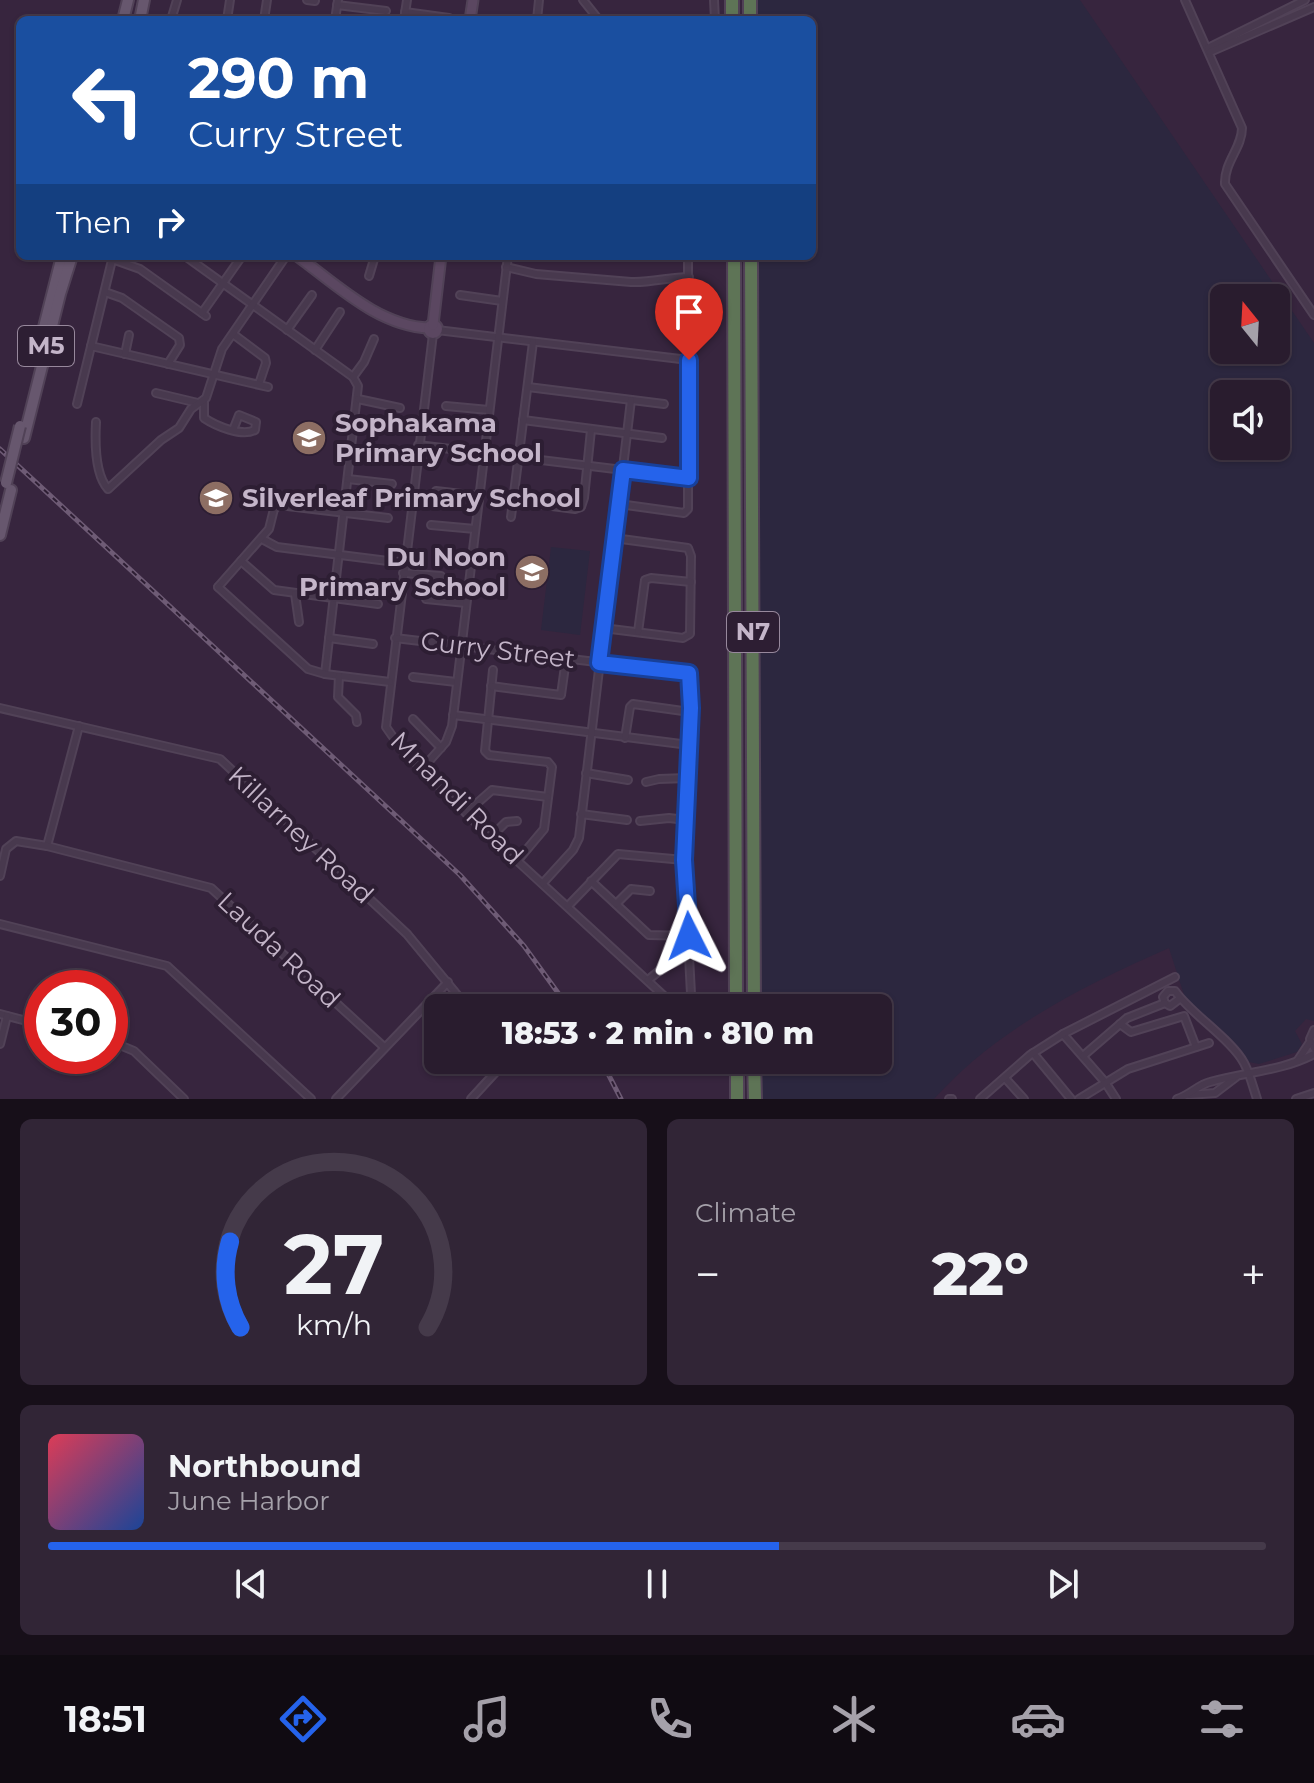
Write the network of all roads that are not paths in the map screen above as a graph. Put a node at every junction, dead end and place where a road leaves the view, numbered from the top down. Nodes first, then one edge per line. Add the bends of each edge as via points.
1 (307, 0) edge
2 (407, 0) edge
3 (583, 0) edge
4 (1185, 0) edge
5 (1305, 0) edge
6 (315, 1) edge
7 (338, 2) edge
8 (1314, 7) edge
9 (386, 11) dead end
10 (404, 16) edge
11 (596, 16) edge
12 (1209, 50) junction
13 (61, 260) edge
14 (71, 260) edge
15 (111, 260) edge
16 (119, 260) edge
17 (190, 260) edge
18 (239, 260) edge
19 (283, 260) edge
20 (303, 260) edge
21 (374, 260) edge
22 (441, 260) edge
23 (507, 260) edge
24 (688, 260) edge
25 (734, 260) edge
26 (751, 260) edge
27 (506, 267) junction
28 (369, 276) dead end
29 (689, 277) junction
30 (223, 285) junction
31 (105, 292) junction
32 (312, 295) dead end
33 (460, 295) dead end
34 (502, 301) junction
35 (252, 305) junction
36 (340, 312) dead end
37 (1314, 315) edge
38 (433, 329) junction
39 (287, 330) junction
40 (233, 334) junction
41 (129, 335) dead end
42 (497, 337) junction
43 (374, 339) dead end
44 (533, 342) junction
45 (91, 346) junction
46 (315, 350) junction
47 (125, 354) junction
48 (689, 360) junction
49 (168, 364) junction
50 (212, 373) junction
51 (353, 377) junction
52 (259, 384) junction
53 (268, 387) dead end
54 (528, 387) junction
55 (156, 393) dead end
56 (358, 399) junction
57 (203, 400) junction
58 (631, 400) junction
59 (77, 404) dead end
60 (664, 404) dead end
61 (446, 406) dead end
62 (400, 408) dead end
63 (489, 410) junction
64 (523, 420) junction
65 (96, 422) dead end
66 (233, 430) dead end
67 (591, 430) junction
68 (628, 434) junction
69 (662, 438) dead end
70 (418, 445) junction
71 (485, 453) junction
72 (519, 458) junction
73 (587, 466) junction
74 (623, 470) junction
75 (689, 478) junction
76 (348, 479) junction
77 (392, 484) dead end
78 (8, 486) junction
79 (436, 491) dead end
80 (479, 496) junction
81 (549, 496) dead end
82 (513, 501) junction
83 (619, 504) junction
84 (548, 505) junction
85 (0, 509) edge
86 (310, 509) junction
87 (344, 513) junction
88 (511, 517) dead end
89 (309, 518) dead end
90 (388, 518) dead end
91 (431, 525) dead end
92 (475, 529) junction
93 (0, 535) edge
94 (614, 538) junction
95 (262, 539) junction
96 (340, 555) junction
97 (241, 561) junction
98 (404, 563) junction
99 (403, 573) junction
100 (441, 576) dead end
101 (691, 582) junction
102 (209, 587) dead end
103 (218, 587) junction
104 (295, 594) junction
105 (335, 598) junction
106 (426, 599) dead end
107 (466, 603) junction
108 (378, 604) dead end
109 (299, 622) dead end
110 (603, 628) junction
111 (638, 632) junction
112 (329, 638) junction
113 (395, 638) junction
114 (373, 644) dead end
115 (461, 646) junction
116 (566, 659) junction
117 (599, 663) junction
118 (493, 670) dead end
119 (325, 674) junction
120 (339, 676) junction
121 (413, 677) dead end
122 (390, 682) junction
123 (456, 682) junction
124 (491, 686) junction
125 (0, 708) edge
126 (690, 712) junction
127 (453, 715) junction
128 (413, 719) dead end
129 (487, 720) junction
130 (357, 722) dead end
131 (79, 726) junction
132 (592, 732) junction
133 (625, 738) junction
134 (689, 745) junction
135 (441, 748) junction
136 (422, 769) junction
137 (586, 773) junction
138 (687, 778) junction
139 (628, 780) dead end
140 (646, 782) dead end
141 (548, 797) junction
142 (466, 813) junction
143 (581, 814) junction
144 (627, 820) dead end
145 (686, 820) junction
146 (517, 821) dead end
147 (640, 821) dead end
148 (492, 836) junction
149 (47, 846) junction
150 (518, 860) junction
151 (684, 860) junction
152 (0, 876) edge
153 (591, 881) junction
154 (543, 883) junction
155 (650, 891) dead end
156 (616, 904) junction
157 (568, 906) junction
158 (0, 924) edge
159 (689, 936) junction
160 (664, 967) dead end
161 (1175, 977) dead end
162 (648, 980) junction
163 (448, 982) junction
164 (1146, 990) junction
165 (457, 994) edge
166 (662, 994) edge
167 (691, 994) edge
168 (736, 994) edge
169 (754, 994) edge
170 (1178, 1000) junction
171 (1165, 1003) junction
172 (1152, 1009) junction
173 (3, 1015) edge
174 (24, 1020) edge
175 (1120, 1024) junction
176 (1314, 1030) edge
177 (1063, 1034) junction
178 (1209, 1043) dead end
179 (0, 1044) edge
180 (384, 1047) junction
181 (1196, 1047) junction
182 (128, 1048) edge
183 (1313, 1048) edge
184 (1033, 1053) junction
185 (1083, 1056) junction
186 (1298, 1060) junction
187 (494, 1074) edge
188 (737, 1074) edge
189 (754, 1074) edge
190 (1248, 1074) junction
191 (1236, 1077) junction
192 (1005, 1078) junction
193 (1105, 1082) junction
194 (1314, 1093) edge
195 (1189, 1095) junction
196 (184, 1099) edge
197 (311, 1099) edge
198 (336, 1099) edge
199 (471, 1099) edge
200 (737, 1099) edge
201 (755, 1099) edge
202 (980, 1099) edge
203 (1024, 1099) edge
204 (1071, 1099) edge
205 (1079, 1099) edge
206 (1116, 1099) edge
207 (1177, 1099) edge
208 (1257, 1099) edge
209 (1296, 1099) edge

1 - 6 street
2 - 10 street
3 - 11 street
4 - 12 street
5 - 12 street
7 - 9 street
8 - 12 street
12 - 37 street via 1242,128 1225,184
13 - 78 main road, M5, bridge
14 - 78 main road, M5
15 - 31 street
16 - 30 street via 204,315
17 - 30 street
18 - 30 street
19 - 35 street
20 - 38 street via 376,312 404,325
21 - 28 street
22 - 38 street
23 - 27 street
24 - 29 street
25 - 168 highway, N7
26 - 169 highway, N7
27 - 29 street via 646,283
27 - 34 street
29 - 48 street
30 - 35 street
31 - 45 street
31 - 49 street via 126,300 179,338
32 - 39 street
33 - 34 street
34 - 42 street
35 - 39 street
35 - 40 street
36 - 46 street
38 - 42 street
38 - 70 street, Mnandi Road
39 - 46 street
40 - 50 street
40 - 52 street via 265,358
41 - 47 street
42 - 44 street
42 - 63 street
43 - 51 street
44 - 48 street
44 - 54 street
45 - 47 street
45 - 59 street
46 - 51 street
47 - 49 street
48 - 75 street
49 - 50 street
50 - 52 street
50 - 57 street
51 - 56 street
52 - 53 street
54 - 58 street
54 - 64 street
55 - 57 street
56 - 62 street
56 - 76 street
57 - 65 street via 179,428 108,489 98,458
57 - 66 street via 205,419
58 - 60 street
58 - 68 street
61 - 63 street
63 - 71 street
64 - 67 street
64 - 72 street
67 - 68 street
67 - 73 street
68 - 69 street
68 - 74 street
70 - 71 street
70 - 98 street, Mnandi Road
71 - 72 street
71 - 80 street
72 - 73 street
72 - 82 street
73 - 74 street
73 - 84 street via 583,510
74 - 75 street
74 - 83 street
75 - 83 street via 684,513
76 - 77 street
76 - 87 street
78 - 85 main road, M5
78 - 93 main road, M5
79 - 80 street
80 - 92 street
81 - 84 street
82 - 84 street
82 - 88 street
83 - 94 street
86 - 87 street
86 - 89 street
86 - 95 street via 279,505
87 - 90 street
87 - 96 street
91 - 92 street
92 - 107 street
94 - 101 street via 686,546
94 - 110 street
95 - 96 street via 277,547
95 - 97 street
96 - 98 street
96 - 105 street
97 - 103 street
97 - 104 street via 270,588
98 - 99 street, Mnandi Road
99 - 100 street
99 - 113 street, Mnandi Road
101 - 111 street via 645,580
101 - 111 street via 689,636
102 - 103 street
103 - 119 street via 304,666
104 - 105 street
104 - 109 street
105 - 108 street
105 - 112 street
106 - 107 street
107 - 115 street
110 - 111 street
110 - 117 street
112 - 114 street
112 - 119 street
113 - 115 street, Curry Street
113 - 122 street, Mnandi Road
115 - 116 street, Curry Street
115 - 123 street
116 - 117 street, Curry Street
116 - 124 street via 563,699
117 - 126 street, Curry Street via 689,673
117 - 132 street
118 - 124 street
119 - 120 street
120 - 122 street
120 - 130 street via 338,697
121 - 123 street
122 - 136 street, Mnandi Road via 386,727
123 - 127 street
124 - 129 street
125 - 131 street, Killarney Road
126 - 133 street via 633,704
126 - 134 street, Curry Street
127 - 129 street
127 - 135 street via 450,735
128 - 135 street
129 - 132 street
129 - 141 street via 486,754 550,764
131 - 149 street
131 - 163 street, Killarney Road via 220,759 407,934
132 - 133 street
132 - 137 street
133 - 134 street
134 - 138 street, Curry Street
135 - 136 street
136 - 142 street, Mnandi Road
137 - 139 street
137 - 143 street
138 - 140 street
138 - 145 street, Curry Street
141 - 142 street via 492,790
141 - 150 street via 544,831
142 - 148 street, Mnandi Road
143 - 144 street
143 - 154 street via 576,846
145 - 147 street
145 - 151 street, Curry Street
146 - 148 street via 506,822
148 - 150 street, Mnandi Road
149 - 152 street, Lauda Road via 12,842
149 - 180 street, Lauda Road via 211,888
150 - 154 street, Mnandi Road
151 - 153 street via 618,854
151 - 159 street, Curry Street
153 - 156 street
153 - 157 street
154 - 157 street, Mnandi Road
155 - 156 street via 631,889
156 - 159 street via 649,935
157 - 162 street, Mnandi Road
158 - 197 street via 167,966
159 - 167 street, Curry Street
160 - 162 street
161 - 164 street
162 - 166 street, Mnandi Road
163 - 165 street, Killarney Road
163 - 180 street
164 - 172 street
164 - 177 street
170 - 171 street
170 - 171 street via 1177,993 1168,991
170 - 190 street via 1240,1057
171 - 172 street
172 - 175 street
173 - 174 street
173 - 179 street
175 - 181 street via 1131,1032 1184,1016
175 - 185 street
176 - 183 street
177 - 184 street
177 - 185 street
178 - 181 street
180 - 198 street
181 - 193 street
182 - 196 street
183 - 186 street
183 - 186 street
184 - 192 street
184 - 204 street
185 - 193 street
186 - 190 street
187 - 199 street
188 - 200 highway
189 - 201 highway
190 - 191 street
190 - 208 street
191 - 195 street via 1210,1082
191 - 195 street via 1215,1093
192 - 202 street
192 - 203 street
193 - 205 street
193 - 206 street
194 - 209 street
195 - 207 street

